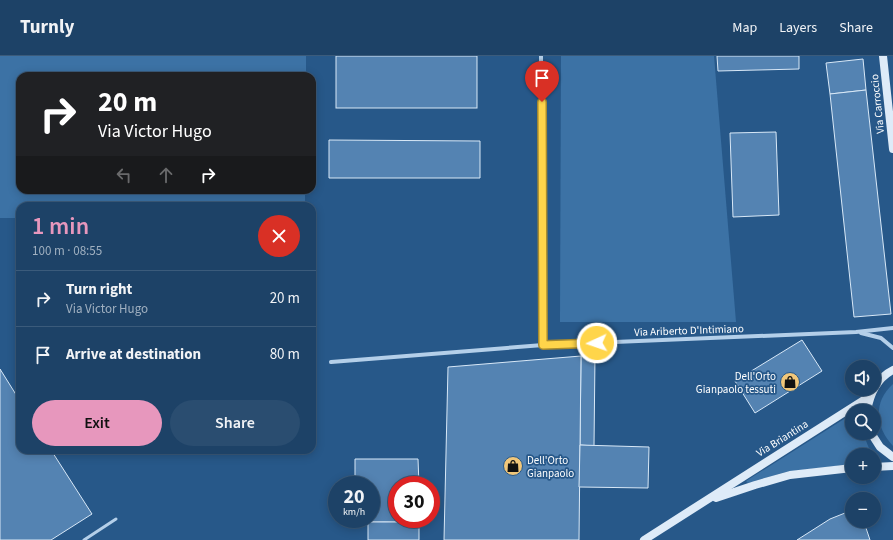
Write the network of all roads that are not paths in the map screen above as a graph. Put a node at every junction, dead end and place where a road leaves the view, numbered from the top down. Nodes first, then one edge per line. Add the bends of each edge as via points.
1 (541, 56) edge
2 (883, 56) edge
3 (893, 149) edge
4 (893, 328) edge
5 (856, 332) junction
6 (543, 345) junction
7 (893, 348) edge
8 (331, 362) dead end
9 (892, 368) edge
10 (881, 380) edge
11 (870, 396) joint
12 (868, 404) edge
13 (876, 440) edge
14 (893, 457) edge
15 (893, 466) edge
16 (881, 467) edge
17 (845, 469) edge
18 (706, 501) junction
19 (116, 519) dead end
20 (84, 540) edge
21 (644, 540) edge

1 - 6 street
2 - 3 main road, Via Carroccio
4 - 5 street, Via Ariberto D'Intimiano
5 - 6 street, Via Ariberto D'Intimiano
5 - 7 street, Via Ariberto D'Intimiano via 881,338
6 - 8 street, Via Ariberto D'Intimiano
9 - 10 main road
11 - 12 main road
11 - 18 main road, Via Briantina
13 - 14 main road
15 - 16 main road
17 - 18 main road, Via Briantina via 790,476
18 - 21 main road, Via Briantina
19 - 20 lane

